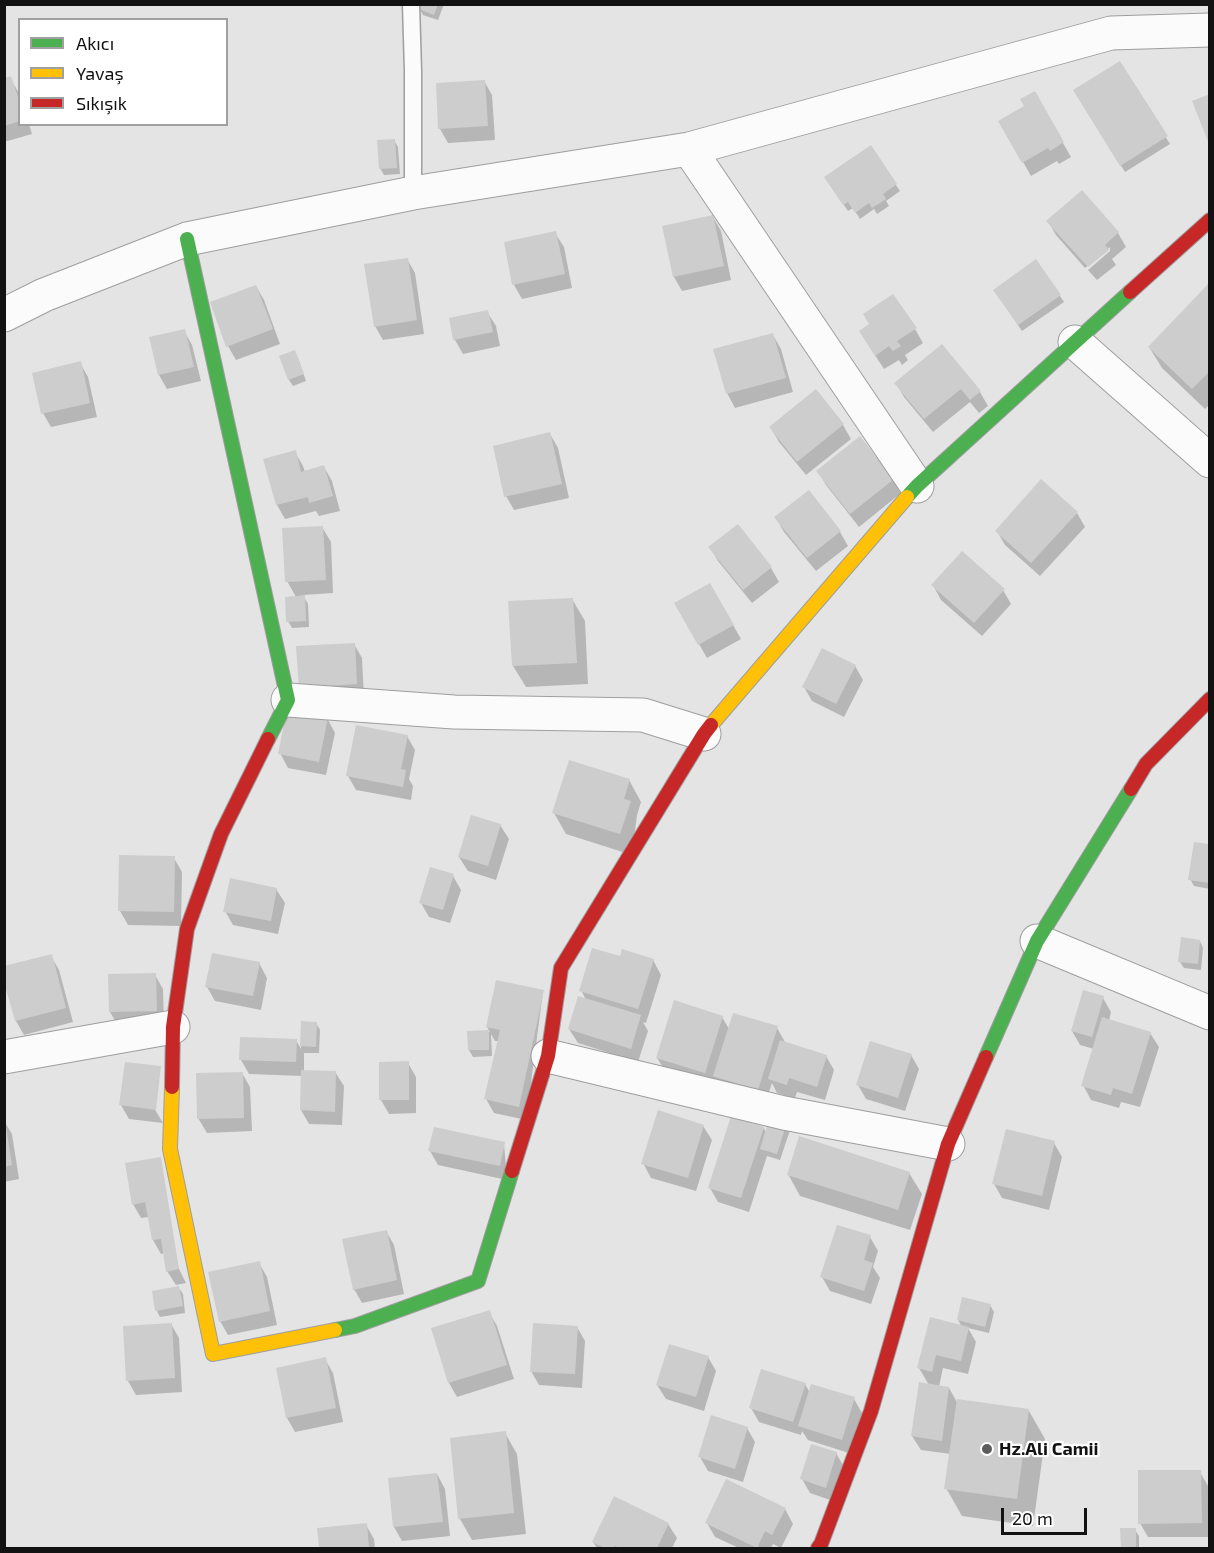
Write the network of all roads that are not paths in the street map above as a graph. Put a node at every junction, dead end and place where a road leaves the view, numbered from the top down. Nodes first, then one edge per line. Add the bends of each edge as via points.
1 (411, 4) edge
2 (1209, 30) edge
3 (689, 149) junction
4 (413, 193) junction
5 (1209, 220) edge
6 (187, 238) junction
7 (4, 315) edge
8 (1075, 342) junction
9 (1209, 461) edge
10 (917, 486) junction
11 (1209, 699) edge
12 (288, 700) junction
13 (705, 734) junction
14 (1037, 941) junction
15 (1209, 1012) edge
16 (173, 1027) junction
17 (548, 1056) junction
18 (4, 1057) edge
19 (948, 1144) junction
20 (818, 1548) edge

1 - 4 lane
2 - 3 street via 1111,33
3 - 4 street
3 - 10 street
4 - 6 street
5 - 8 street
6 - 7 street
6 - 12 street
8 - 9 street
8 - 10 street
10 - 13 street
11 - 14 street via 1146,764
12 - 13 street via 454,712 643,716
12 - 16 street via 221,834 187,929
13 - 17 street via 561,968
14 - 15 street
14 - 19 street
16 - 17 street via 170,1149 213,1354 354,1326 478,1281
16 - 18 street
17 - 19 street via 784,1113
19 - 20 street via 871,1411

